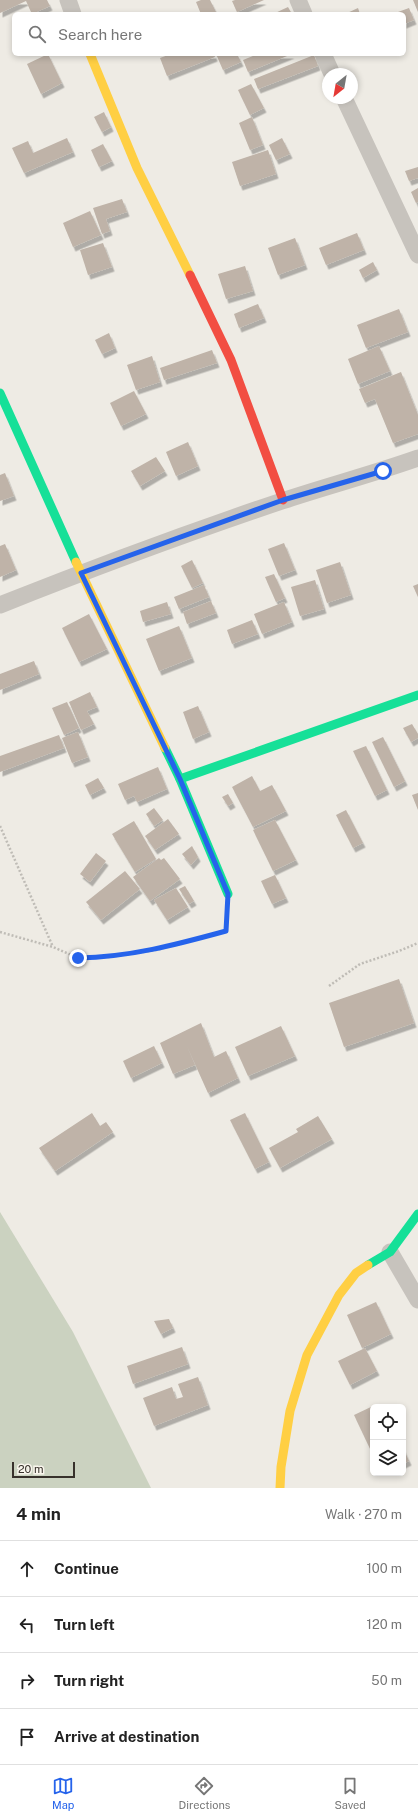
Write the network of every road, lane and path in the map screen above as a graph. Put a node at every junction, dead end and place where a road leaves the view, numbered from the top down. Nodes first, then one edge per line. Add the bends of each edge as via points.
1 (68, 0) edge
2 (298, 0) edge
3 (72, 12) edge
4 (303, 12) edge
5 (91, 56) edge
6 (324, 56) edge
7 (329, 68) edge
8 (347, 104) edge
9 (418, 255) edge
10 (0, 393) edge
11 (418, 458) edge
12 (283, 500) junction
13 (81, 573) junction
14 (0, 605) edge
15 (418, 695) edge
16 (180, 779) junction
17 (0, 826) edge
18 (228, 894) joint
19 (0, 932) edge
20 (418, 943) edge
21 (53, 947) junction
22 (329, 986) dead end
23 (418, 1214) edge
24 (390, 1252) junction
25 (418, 1300) edge
26 (280, 1488) edge

1 - 3 street
2 - 4 street
5 - 12 street via 137,168 231,360
6 - 7 street
8 - 9 street
10 - 13 street
11 - 12 street via 383,471
12 - 13 street
13 - 14 street
13 - 16 street
15 - 16 street
16 - 18 street
17 - 21 path
18 - 21 path via 226,931 156,950 109,957 78,958
19 - 21 path
20 - 22 path via 360,964
23 - 24 street
24 - 25 street
24 - 26 street via 356,1273 339,1294 307,1355 290,1411

